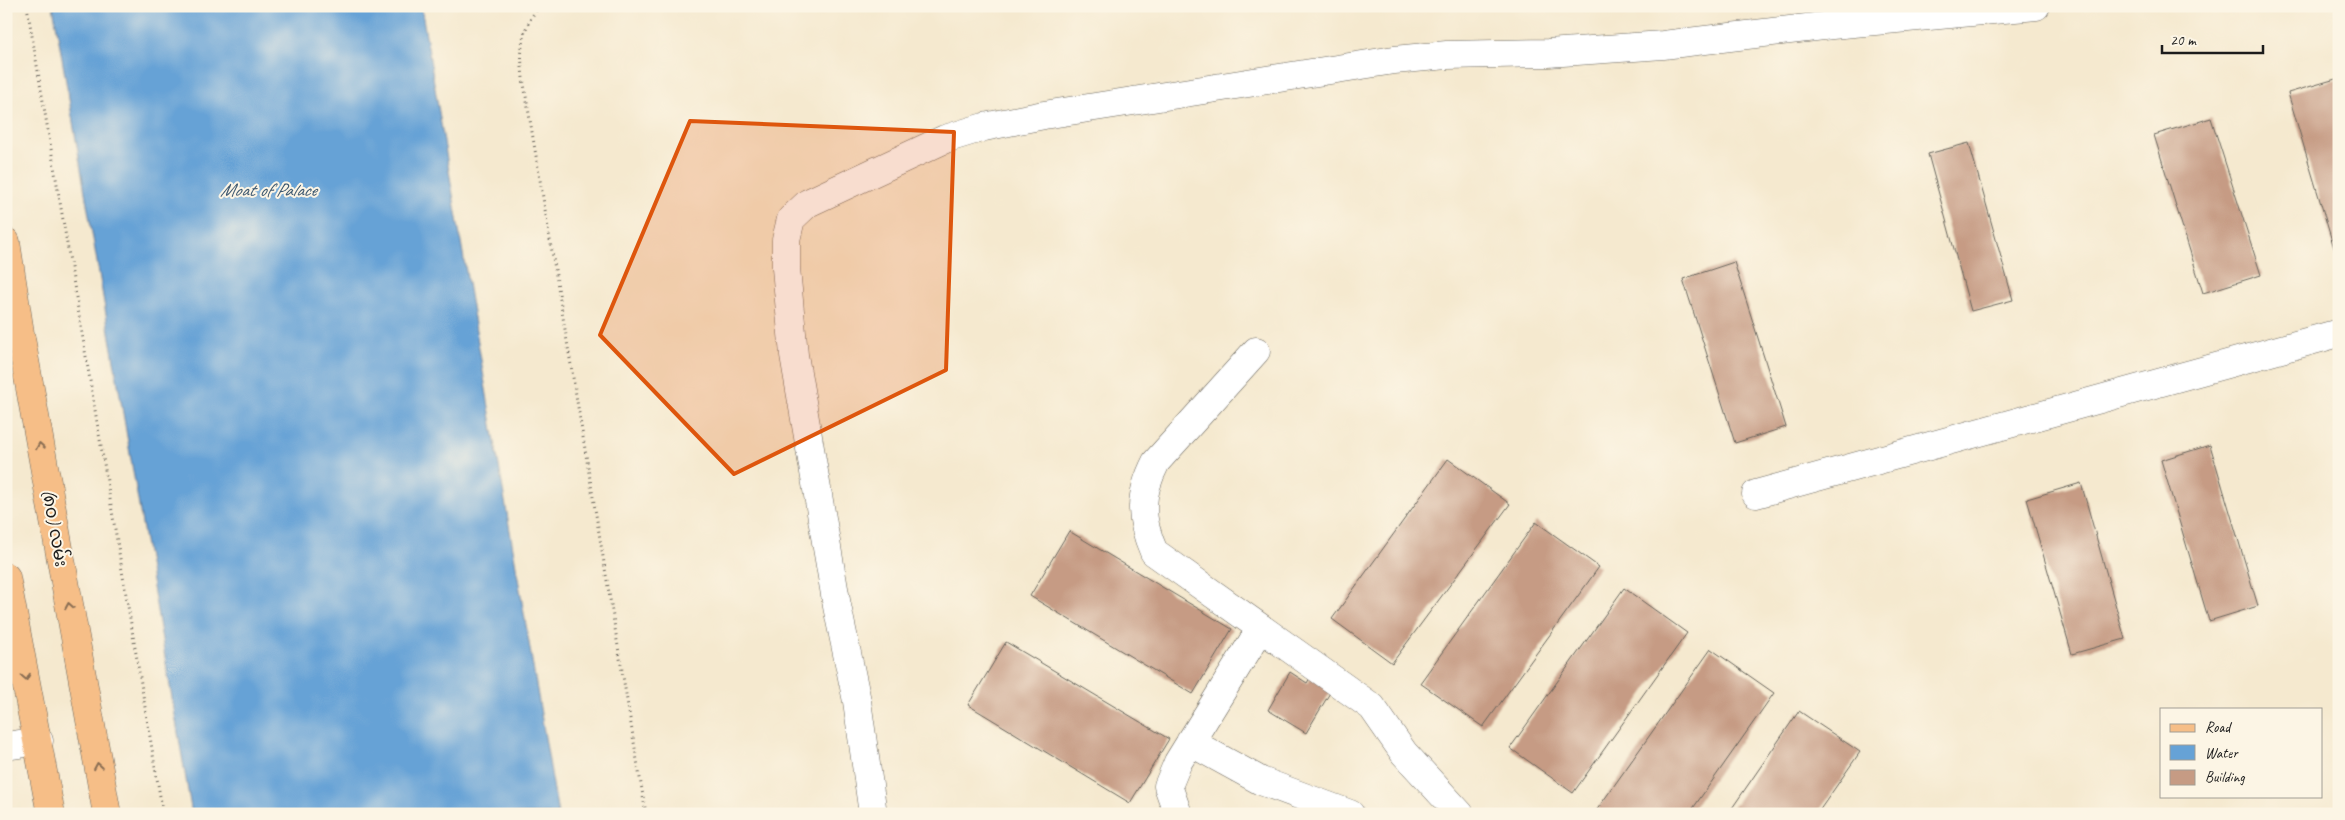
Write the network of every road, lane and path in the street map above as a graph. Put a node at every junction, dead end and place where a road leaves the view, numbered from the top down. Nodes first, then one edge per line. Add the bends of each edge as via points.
1 (27, 6) edge
2 (539, 6) edge
3 (2036, 6) edge
4 (6, 242) edge
5 (2339, 332) edge
6 (13, 335) edge
7 (1256, 351) dead end
8 (1756, 494) dead end
9 (6, 578) edge
10 (1261, 628) junction
11 (39, 741) junction
12 (1190, 742) junction
13 (6, 746) edge
14 (51, 814) edge
15 (106, 814) edge
16 (164, 814) edge
17 (646, 814) edge
18 (873, 814) edge
19 (1178, 814) edge
20 (1350, 814) edge
21 (1460, 814) edge

1 - 16 path
2 - 17 path via 523,32 520,54 523,78
3 - 18 street via 1663,45 1394,60 1063,112 984,127 945,139 808,203 791,219 786,240 794,355 837,606 857,701
4 - 6 main road, (၈၀) လမ်း
5 - 8 street
15 -> 6 main road, (၈၀) လမ်း
7 - 10 street via 1156,462 1146,483 1143,502 1145,531 1154,552
9 -> 11 main road
10 - 12 street
10 - 21 street via 1372,707 1404,753
11 - 13 street
11 - 14 main road
12 - 19 street via 1168,786
12 - 20 street via 1262,781

